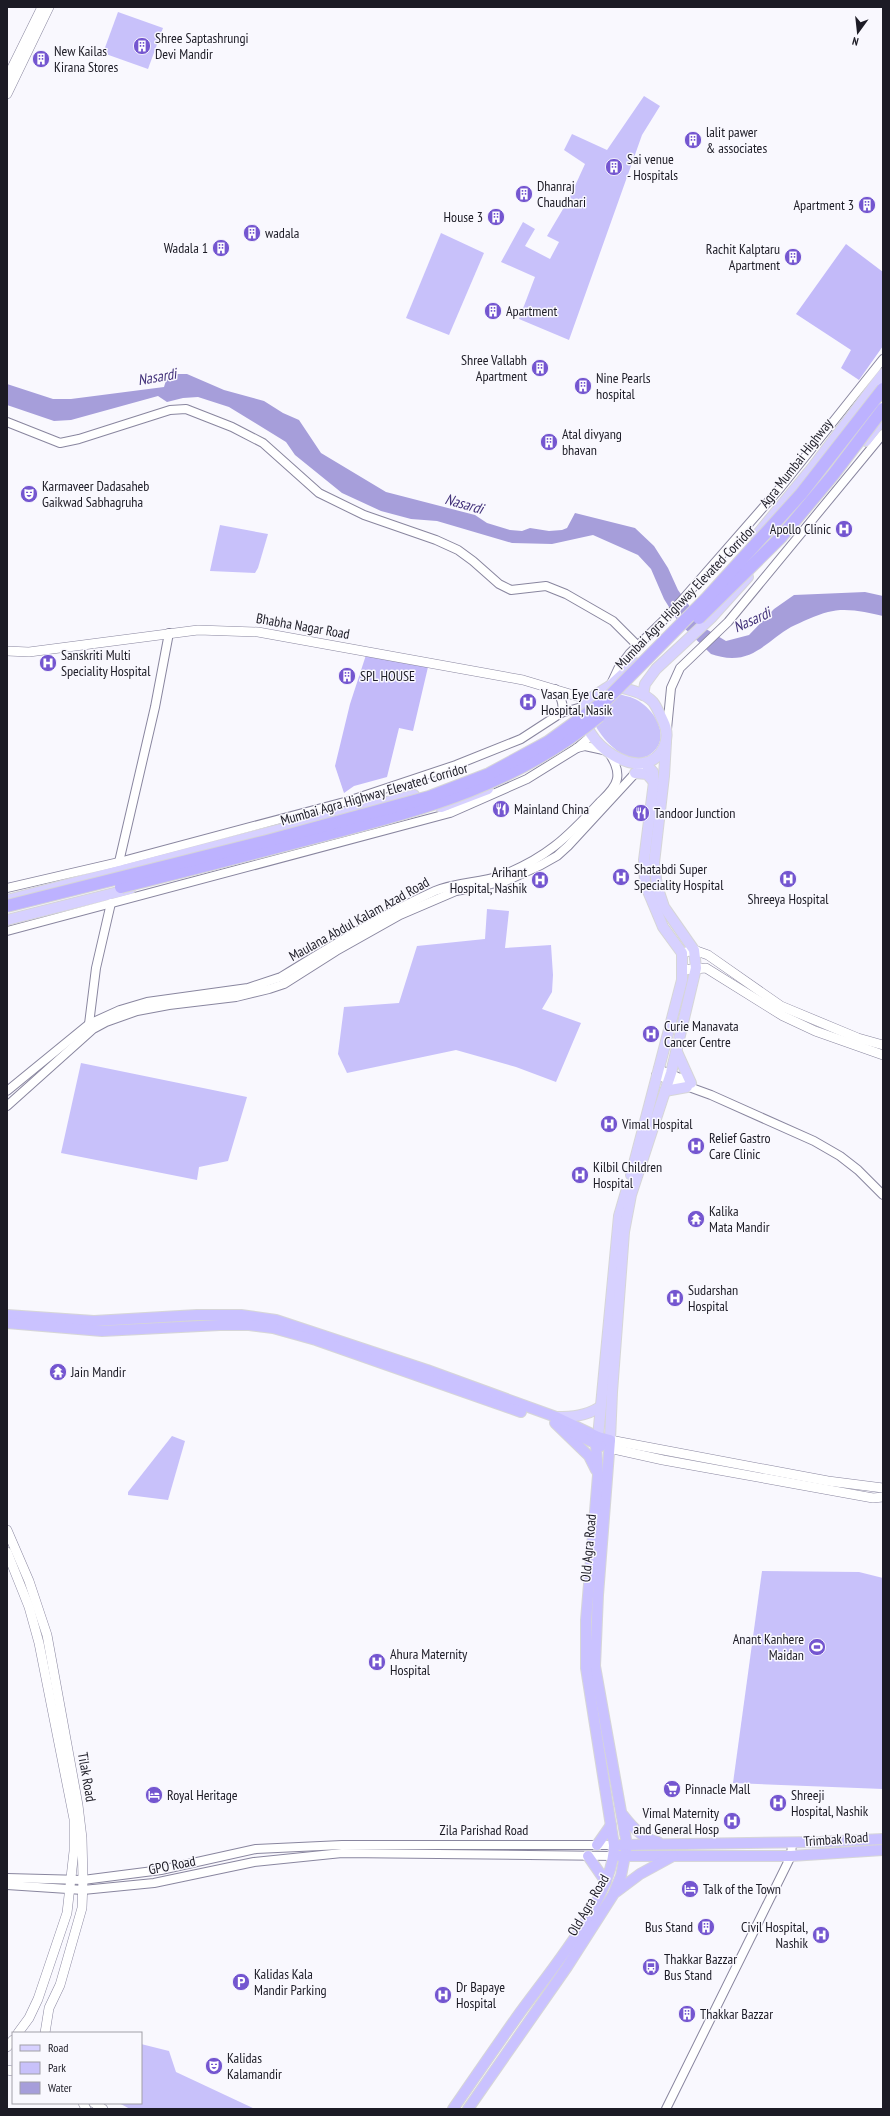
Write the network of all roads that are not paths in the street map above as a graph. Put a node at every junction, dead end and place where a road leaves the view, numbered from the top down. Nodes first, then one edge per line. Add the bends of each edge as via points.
1 (42, 7) edge
2 (49, 7) edge
3 (28, 44) junction
4 (7, 78) edge
5 (7, 94) edge
6 (883, 359) edge
7 (883, 374) edge
8 (883, 390) edge
9 (883, 409) edge
10 (883, 419) edge
11 (7, 422) edge
12 (883, 434) edge
13 (169, 633) junction
14 (638, 646) junction
15 (7, 652) edge
16 (611, 685) junction
17 (555, 689) junction
18 (643, 695) junction
19 (587, 706) junction
20 (561, 713) junction
21 (667, 729) junction
22 (590, 734) junction
23 (666, 742) junction
24 (577, 748) junction
25 (608, 751) junction
26 (645, 763) junction
27 (635, 773) junction
28 (654, 782) junction
29 (617, 788) junction
30 (119, 862) junction
31 (7, 888) edge
32 (7, 900) edge
33 (111, 903) junction
34 (7, 906) edge
35 (7, 915) edge
36 (7, 920) edge
37 (7, 931) edge
38 (694, 950) junction
39 (682, 953) junction
40 (696, 968) junction
41 (682, 975) junction
42 (91, 1027) junction
43 (883, 1045) edge
44 (677, 1052) junction
45 (883, 1055) edge
46 (657, 1072) junction
47 (670, 1076) junction
48 (689, 1085) junction
49 (7, 1091) edge
50 (665, 1091) junction
51 (7, 1106) edge
52 (883, 1195) edge
53 (7, 1315) edge
54 (7, 1323) edge
55 (600, 1407) junction
56 (555, 1420) junction
57 (597, 1441) junction
58 (610, 1444) junction
59 (598, 1475) junction
60 (883, 1488) edge
61 (883, 1497) edge
62 (7, 1530) edge
63 (7, 1552) edge
64 (621, 1811) junction
65 (611, 1825) junction
66 (883, 1839) edge
67 (792, 1843) junction
68 (598, 1844) junction
69 (672, 1844) junction
70 (614, 1845) junction
71 (627, 1845) junction
72 (342, 1849) junction
73 (883, 1850) edge
74 (677, 1854) junction
75 (588, 1856) junction
76 (614, 1856) junction
77 (625, 1856) junction
78 (791, 1856) junction
79 (214, 1857) junction
80 (218, 1869) junction
81 (7, 1878) edge
82 (72, 1880) junction
83 (83, 1880) junction
84 (19, 1882) junction
85 (606, 1882) junction
86 (7, 1885) edge
87 (83, 1890) junction
88 (70, 1891) junction
89 (613, 1895) junction
90 (19, 2032) edge
91 (45, 2032) edge
92 (454, 2109) edge
93 (468, 2109) edge
94 (666, 2109) edge

1 - 3 main road
2 - 3 main road
3 - 4 main road
3 - 5 main road
6 - 14 street via 781,487 687,595
7 - 16 main road, Agra Mumbai Highway via 812,468 755,537 669,632
8 - 34 highway, Mumbai Agra Highway Elevated Corridor, bridge via 796,500 706,600 606,700 548,742 489,774 429,797 259,843
9 - 35 highway, Mumbai Agra Highway Elevated Corridor, bridge via 833,475 781,537 605,710 580,731 542,755 471,792 430,806
10 - 18 main road via 839,476 712,617 656,669 644,684
11 - 14 street via 60,444 170,410 186,410 232,427 263,443 318,493 340,505 458,550 499,584 511,590 546,586 566,594 613,621
12 - 21 street via 728,622 680,668 671,688
13 - 15 main road, Bhabha Nagar Road via 29,652
13 - 17 main road, Bhabha Nagar Road via 222,629 258,632 524,680
13 - 30 street via 154,714
14 - 16 street via 618,669
16 - 18 main road
16 - 19 main road via 598,692
17 - 19 main road, Bhabha Nagar Road
17 - 20 street via 562,702
18 - 21 main road via 653,702
19 - 20 street
19 - 22 main road
19 - 32 main road via 510,759 468,778 426,792
20 - 30 street via 521,739 442,770 348,801
21 - 23 main road
22 - 24 street
22 - 25 main road
22 - 36 main road via 512,778 469,798 429,811
23 - 26 main road via 658,756
23 - 38 main road via 654,863 657,886 664,907
24 - 25 street via 585,746
24 - 33 street via 527,779 450,813
25 - 26 main road via 623,761
25 - 29 street via 617,771
26 - 27 street, Maulana Abdul Kalam Azad Road
26 - 28 main road via 653,772
27 - 28 main road via 647,774
27 - 29 street, Maulana Abdul Kalam Azad Road
28 - 39 main road via 644,860 645,884 663,927
29 - 42 street, Maulana Abdul Kalam Azad Road via 567,837 534,861 498,876 448,886 282,977 248,988 147,1002
30 - 31 street
33 - 37 street
33 - 42 street via 96,968
38 - 39 main road
38 - 40 main road, Old Agra Road
38 - 43 main road via 708,955 781,1006 858,1038
39 - 41 main road, Old Agra Road
40 - 41 main road
40 - 44 main road, Old Agra Road
40 - 45 main road via 706,968 783,1016 822,1034
41 - 46 main road, Old Agra Road
42 - 49 street, Maulana Abdul Kalam Azad Road
42 - 51 street
44 - 47 main road, Old Agra Road
44 - 48 main road
46 - 47 street
46 - 55 main road, Old Agra Road via 619,1216
47 - 48 street
47 - 50 main road, Old Agra Road
48 - 50 main road
48 - 52 street via 814,1141 858,1170
50 - 58 main road, Old Agra Road via 632,1195 624,1232
53 - 56 highway via 94,1321 197,1315 241,1315 276,1320 427,1370
54 - 56 highway via 102,1331 234,1325 273,1328
55 - 56 main road via 591,1413
55 - 57 main road, Old Agra Road
56 - 57 highway
56 - 59 highway via 589,1456
57 - 58 highway
57 - 59 highway, Old Agra Road
58 - 60 main road
58 - 61 main road via 663,1460 858,1496
58 - 64 highway, Old Agra Road via 595,1666
59 - 65 highway, Old Agra Road via 586,1620 586,1668
62 - 83 main road, Tilak Road via 29,1581 47,1635 78,1805
63 - 82 main road, Tilak Road via 29,1607 59,1736 74,1819
64 - 69 highway via 637,1832 647,1838
64 - 71 highway, Old Agra Road
65 - 68 highway
65 - 70 highway, Old Agra Road
66 - 67 highway, Trimbak Road
67 - 69 highway, Trimbak Road
67 - 78 street
68 - 70 street, Zila Parishad Road
68 - 72 street, Zila Parishad Road
69 - 71 highway, Trimbak Road
70 - 71 highway, Zila Parishad Road
70 - 76 highway, Old Agra Road
71 - 77 highway, Old Agra Road
72 - 75 street, Zila Parishad Road
72 - 79 street, GPO Road via 256,1849
72 - 80 street, GPO Road
73 - 78 highway, Trimbak Road
74 - 77 highway
74 - 78 highway, Trimbak Road
74 - 89 highway via 640,1874
75 - 76 street, Zila Parishad Road
75 - 85 highway
76 - 77 highway, Zila Parishad Road
76 - 85 highway, Old Agra Road
77 - 89 highway, Old Agra Road via 621,1876
78 - 94 street
79 - 80 street
79 - 83 street, GPO Road via 161,1870
80 - 87 street, GPO Road via 154,1883
81 - 84 street, GPO Road
82 - 83 street, GPO Road
82 - 84 street, GPO Road
82 - 88 main road, Tilak Road
83 - 87 main road, Tilak Road
84 - 86 street, GPO Road
84 - 88 street, GPO Road
85 - 92 highway, Old Agra Road via 603,1891 558,1962 493,2050
87 - 88 street, GPO Road
87 - 91 main road, Tilak Road via 82,1908 60,1985 49,2008
88 - 90 main road, Tilak Road via 67,1913 45,1982 29,2018
89 - 93 highway, Old Agra Road via 567,1967

